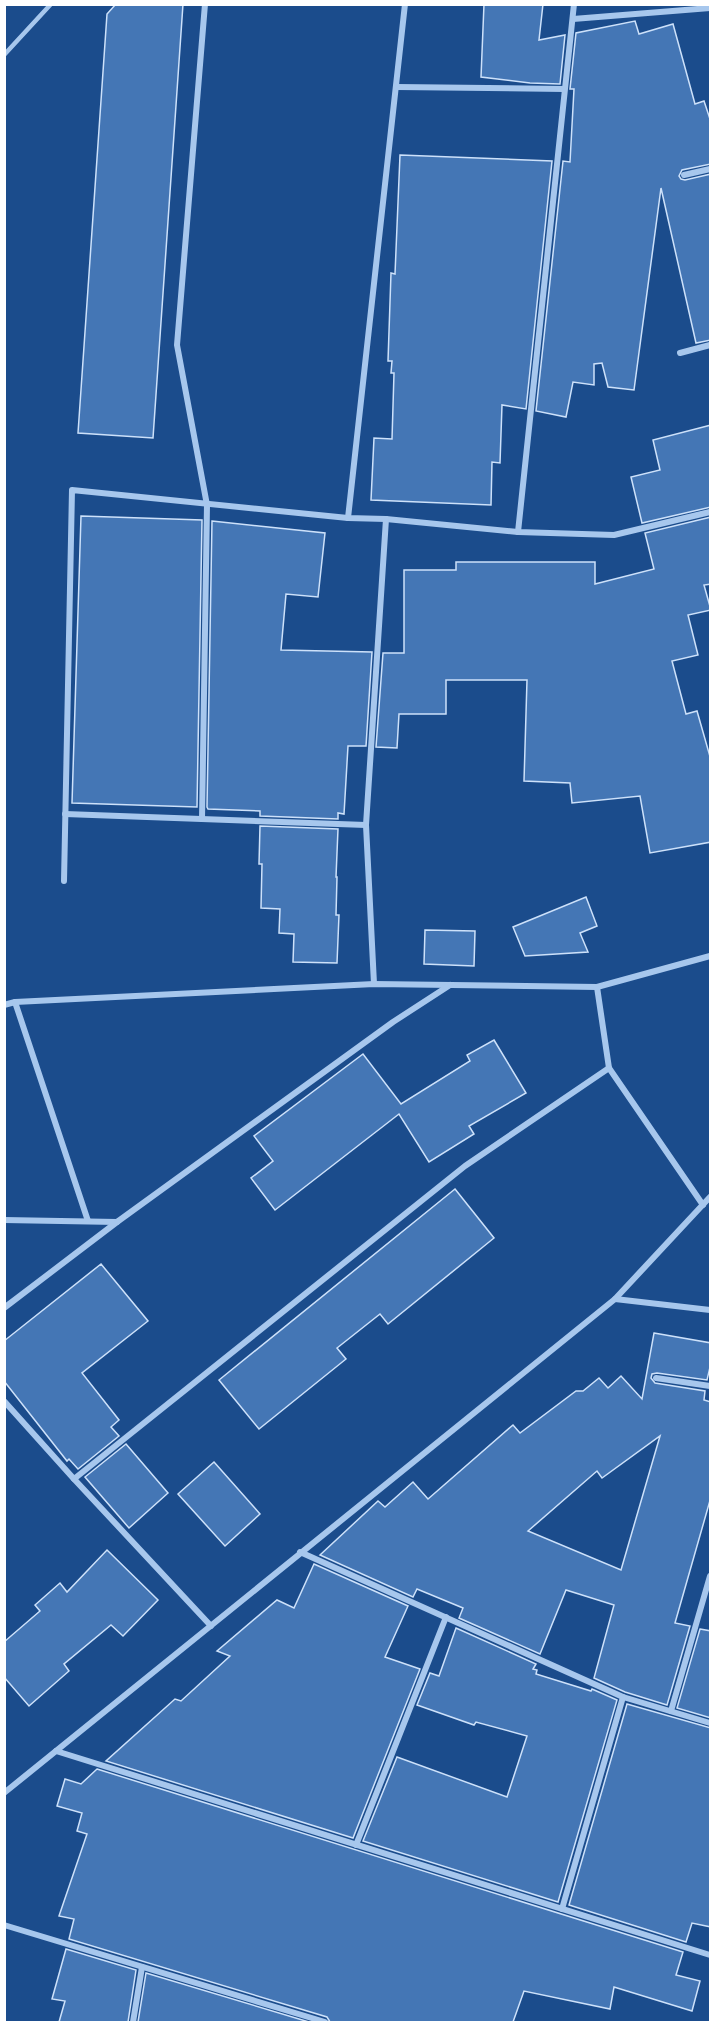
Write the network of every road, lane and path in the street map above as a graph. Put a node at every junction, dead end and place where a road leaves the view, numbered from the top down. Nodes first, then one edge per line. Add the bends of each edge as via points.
1 (51, 4) edge
2 (205, 4) edge
3 (405, 4) edge
4 (574, 4) edge
5 (711, 8) edge
6 (573, 19) junction
7 (4, 55) edge
8 (396, 87) junction
9 (564, 89) junction
10 (711, 169) edge
11 (684, 175) dead end
12 (711, 345) edge
13 (680, 353) dead end
14 (207, 505) junction
15 (711, 512) edge
16 (348, 518) junction
17 (386, 519) junction
18 (518, 532) junction
19 (65, 814) junction
20 (202, 819) junction
21 (366, 825) junction
22 (64, 881) dead end
23 (711, 956) edge
24 (374, 984) junction
25 (450, 985) junction
26 (597, 987) junction
27 (15, 1002) junction
28 (4, 1005) edge
29 (609, 1068) junction
30 (711, 1197) edge
31 (703, 1205) junction
32 (4, 1220) edge
33 (88, 1221) junction
34 (117, 1222) junction
35 (615, 1299) junction
36 (4, 1308) edge
37 (711, 1310) edge
38 (656, 1378) dead end
39 (711, 1386) edge
40 (4, 1401) edge
41 (74, 1479) junction
42 (300, 1552) junction
43 (711, 1576) edge
44 (446, 1617) junction
45 (211, 1626) junction
46 (622, 1697) junction
47 (671, 1712) junction
48 (711, 1723) edge
49 (56, 1751) junction
50 (4, 1793) edge
51 (356, 1845) junction
52 (562, 1909) junction
53 (4, 1925) edge
54 (711, 1955) edge
55 (142, 1967) junction
56 (133, 2022) edge
57 (321, 2022) edge

1 - 7 lane
2 - 14 street via 177,345
3 - 8 street
4 - 6 street
5 - 6 street
6 - 9 street
8 - 9 street
8 - 16 street
9 - 18 street
10 - 11 street
12 - 13 street
14 - 16 street
14 - 19 street via 72,490
14 - 20 street
15 - 18 street via 614,535
16 - 17 street
17 - 18 street
17 - 21 street
19 - 20 street
19 - 22 street
20 - 21 street
21 - 24 street
23 - 26 street
24 - 25 street
24 - 27 street
25 - 26 street
25 - 34 street
26 - 29 street
27 - 28 street
27 - 33 street
29 - 31 street
29 - 41 street via 465,1166
30 - 31 street
31 - 35 street
32 - 33 street
33 - 34 street
34 - 36 street
35 - 37 street
35 - 42 street
38 - 39 street
40 - 41 street
41 - 45 street
42 - 44 street
42 - 45 street
43 - 47 street
44 - 46 street
44 - 51 street
45 - 49 street
46 - 47 street
46 - 52 street
47 - 48 street
49 - 50 street
49 - 51 street
51 - 52 street
52 - 54 street
53 - 55 street
55 - 56 street
55 - 57 street

